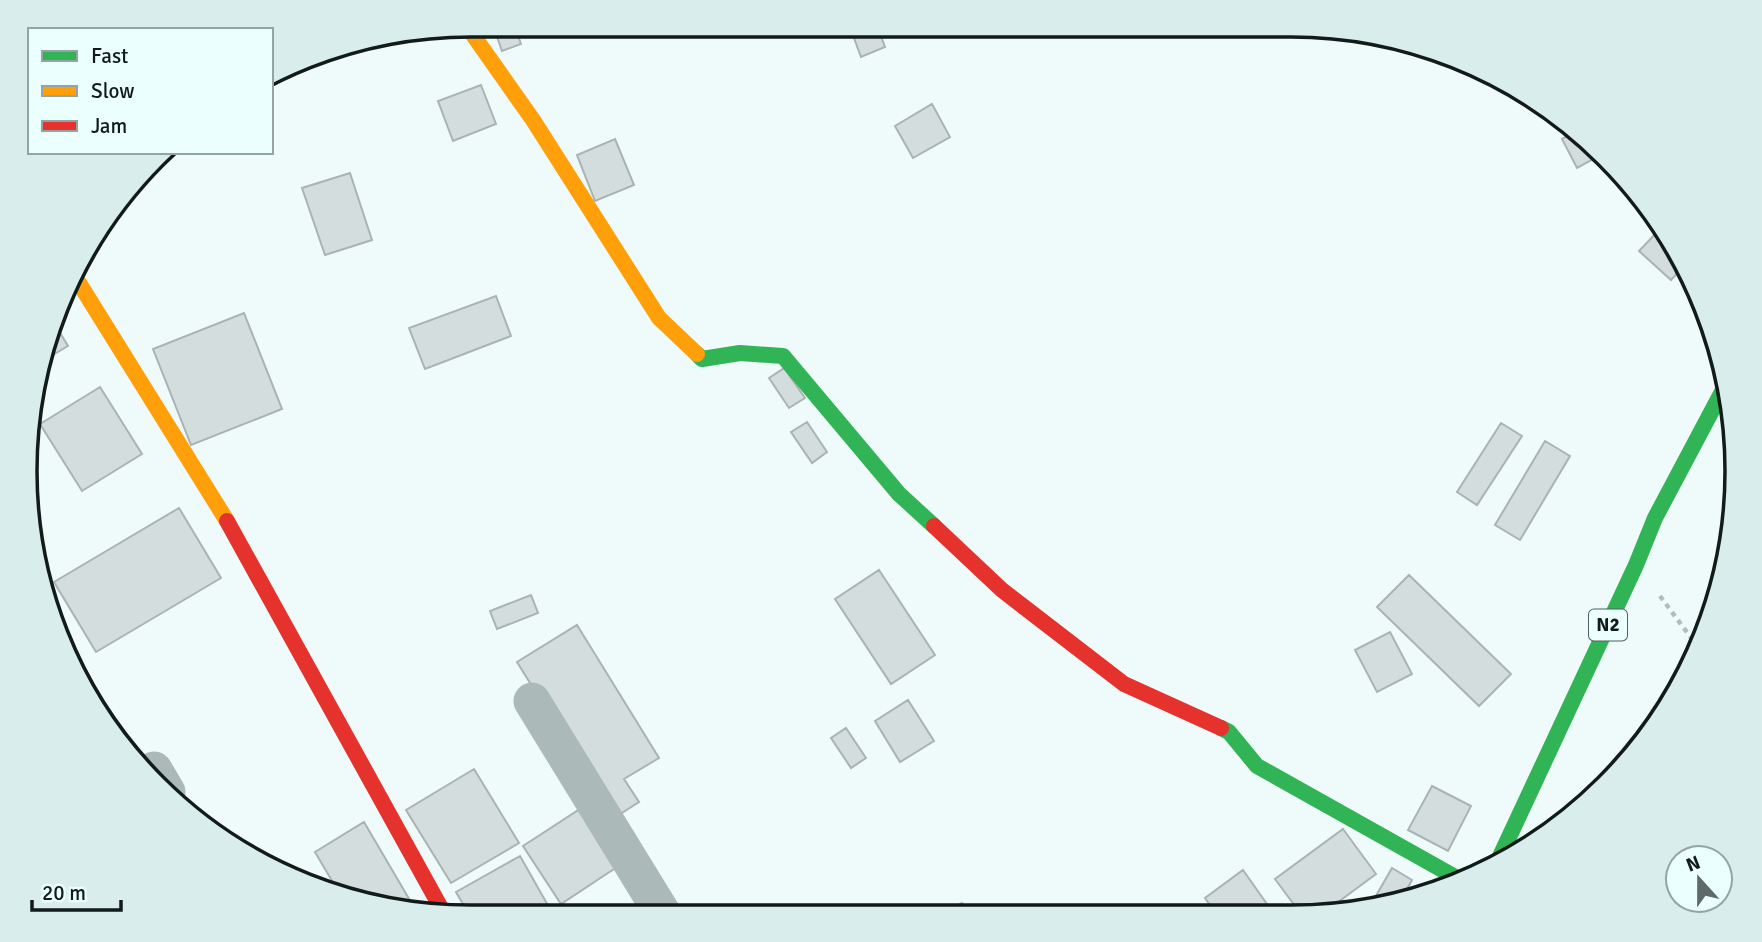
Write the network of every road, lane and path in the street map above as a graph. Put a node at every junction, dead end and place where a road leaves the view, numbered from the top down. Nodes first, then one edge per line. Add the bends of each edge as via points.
1 (474, 37) edge
2 (80, 284) edge
3 (1719, 397) edge
4 (1636, 565) junction
5 (1691, 638) edge
6 (531, 701) dead end
7 (1503, 849) edge
8 (1451, 874) edge
9 (439, 904) edge
10 (657, 905) edge

1 - 8 main road via 659,318 702,359 740,353 783,356 899,494 1002,590 1124,684 1229,732 1256,766
2 - 9 main road via 241,544
3 - 4 main road, N2 via 1655,518
4 - 5 path
4 - 7 main road, N2
6 - 10 street

